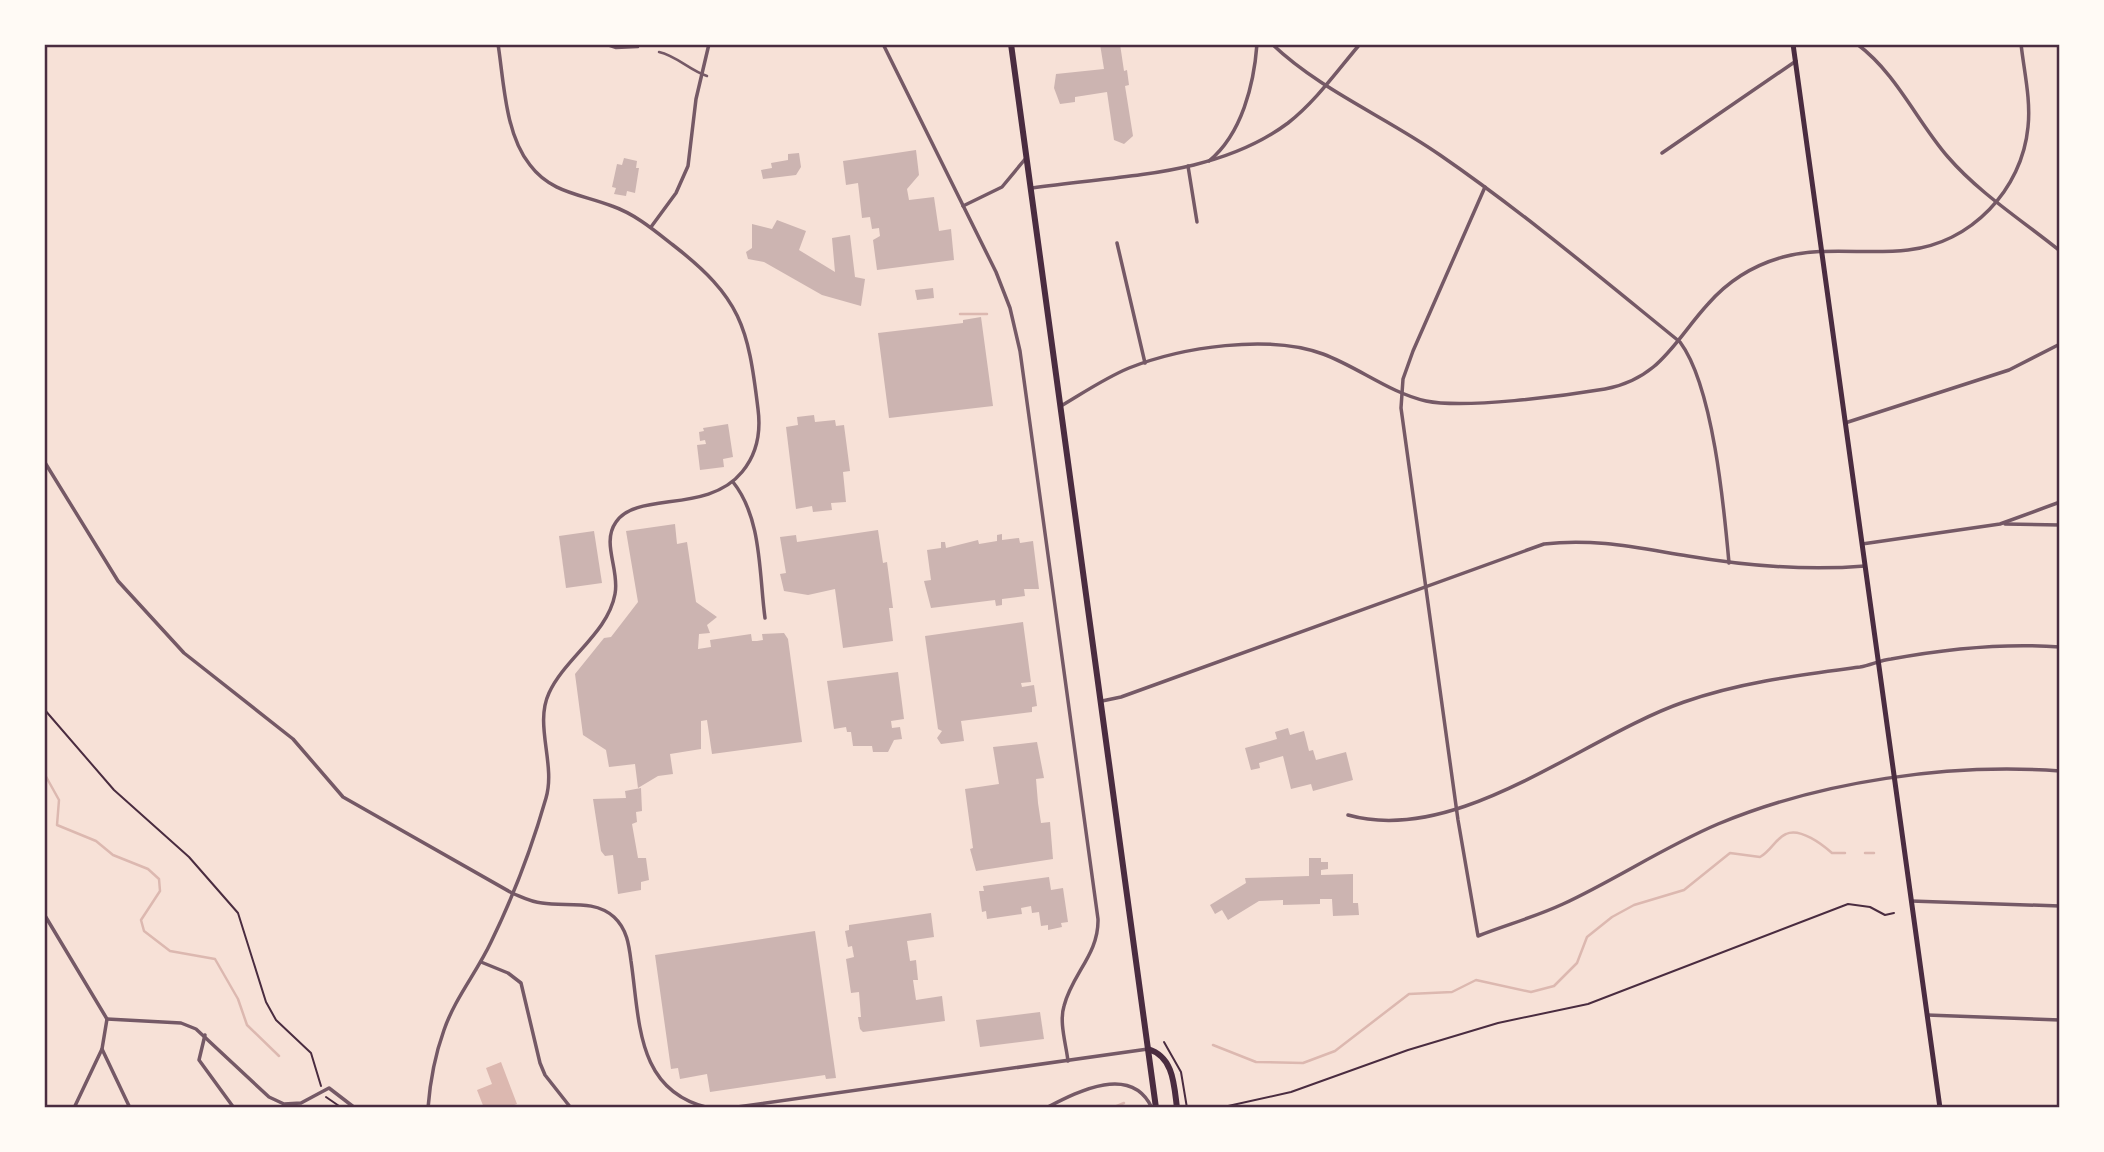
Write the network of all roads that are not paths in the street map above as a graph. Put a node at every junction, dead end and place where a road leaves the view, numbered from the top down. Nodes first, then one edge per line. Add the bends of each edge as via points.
1 (498, 44) edge
2 (604, 44) edge
3 (709, 44) edge
4 (883, 44) edge
5 (1011, 44) edge
6 (1257, 44) edge
7 (1272, 44) edge
8 (1360, 44) edge
9 (1793, 44) edge
10 (1857, 44) edge
11 (2021, 44) edge
12 (638, 47) dead end
13 (659, 52) dead end
14 (1796, 61) junction
15 (701, 74) junction
16 (707, 76) dead end
17 (1326, 84) junction
18 (1662, 153) dead end
19 (1027, 156) junction
20 (1208, 162) junction
21 (1188, 166) junction
22 (1485, 187) junction
23 (1030, 189) junction
24 (1998, 200) junction
25 (963, 206) junction
26 (1197, 222) dead end
27 (650, 228) junction
28 (1117, 243) dead end
29 (2060, 251) edge
30 (1822, 252) junction
31 (1680, 342) junction
32 (2060, 344) edge
33 (1144, 363) junction
34 (1401, 392) junction
35 (1060, 407) junction
36 (1845, 424) junction
37 (44, 461) edge
38 (733, 482) junction
39 (2060, 502) edge
40 (2000, 524) junction
41 (2060, 525) edge
42 (1862, 544) junction
43 (1729, 563) junction
44 (1865, 566) junction
45 (1425, 585) junction
46 (765, 618) dead end
47 (2060, 647) edge
48 (1878, 662) junction
49 (1100, 701) junction
50 (2060, 771) edge
51 (1894, 778) junction
52 (1456, 810) junction
53 (1349, 815) dead end
54 (512, 893) junction
55 (1911, 901) junction
56 (2060, 906) edge
57 (44, 914) edge
58 (481, 962) junction
59 (1927, 1015) junction
60 (107, 1020) junction
61 (2060, 1020) edge
62 (205, 1035) junction
63 (102, 1049) junction
64 (1148, 1049) junction
65 (1068, 1061) junction
66 (74, 1108) edge
67 (130, 1108) edge
68 (234, 1108) edge
69 (355, 1108) edge
70 (428, 1108) edge
71 (571, 1108) edge
72 (709, 1108) edge
73 (730, 1108) edge
74 (1046, 1108) edge
75 (1154, 1108) edge
76 (1177, 1108) edge
77 (1940, 1108) edge

1 - 27 street via 513,129 531,168 557,189 612,206
2 - 12 street
3 - 15 street
4 - 25 street
5 - 19 highway
6 - 20 street via 1243,109 1224,146
7 - 17 street
8 - 17 street
9 - 14 main road
10 - 24 street via 1892,78 1949,157
11 - 24 street via 2028,129 2021,161
13 - 15 street
14 - 18 street
14 - 30 main road
15 - 16 street
15 - 27 street via 688,166 676,193
17 - 20 street via 1277,131
17 - 22 street
19 - 23 highway
19 - 25 street via 1003,187
20 - 21 street
21 - 23 street
21 - 26 street
22 - 31 street
22 - 34 street via 1413,351
23 - 35 highway
24 - 29 street
24 - 30 street via 1972,226 1936,244 1894,251
25 - 65 street via 1002,287 1018,341 1098,919 1093,950 1064,1004
27 - 38 street via 717,282 746,334 759,434 751,459
28 - 33 street
30 - 31 street via 1782,257 1741,275 1709,303
30 - 36 main road
31 - 34 street via 1644,373 1604,389 1452,403 1426,401
31 - 43 street via 1706,406
32 - 36 street via 2009,370
33 - 34 street via 1213,348 1290,347 1341,361
33 - 35 street
34 - 45 street
35 - 49 highway
36 - 42 main road
37 - 54 street via 118,581 184,653 293,739 343,797
38 - 46 street via 751,515
38 - 54 street via 704,497 631,510 615,523 610,537 615,594 609,610 548,695 544,713 549,788
39 - 40 street
40 - 41 street
40 - 42 street
42 - 44 main road
43 - 44 street via 1802,569
43 - 45 street via 1614,542 1570,541 1522,550
44 - 48 main road
45 - 49 street
45 - 52 street
47 - 48 street via 2004,647
48 - 51 main road
48 - 52 street via 1752,683 1683,702
49 - 64 highway
50 - 51 street via 1971,770
51 - 52 street via 1803,795 1741,815 1563,904 1478,936
51 - 55 main road
52 - 53 street via 1382,820
54 - 58 street
54 - 72 street via 539,903 592,906 617,920 629,945 643,1041 652,1067 663,1085 680,1098
55 - 56 street
55 - 59 main road
57 - 60 street
58 - 70 street via 444,1030
58 - 71 street via 521,983 540,1063
59 - 61 street
59 - 77 main road
60 - 62 street via 181,1023
60 - 63 street
62 - 68 street via 199,1060
62 - 69 street via 277,1101 295,1104 328,1088
63 - 66 street
63 - 67 street
64 - 65 street
64 - 75 highway
64 - 76 highway via 1167,1063
65 - 73 street
74 - 75 street via 1082,1091 1115,1084 1132,1087

